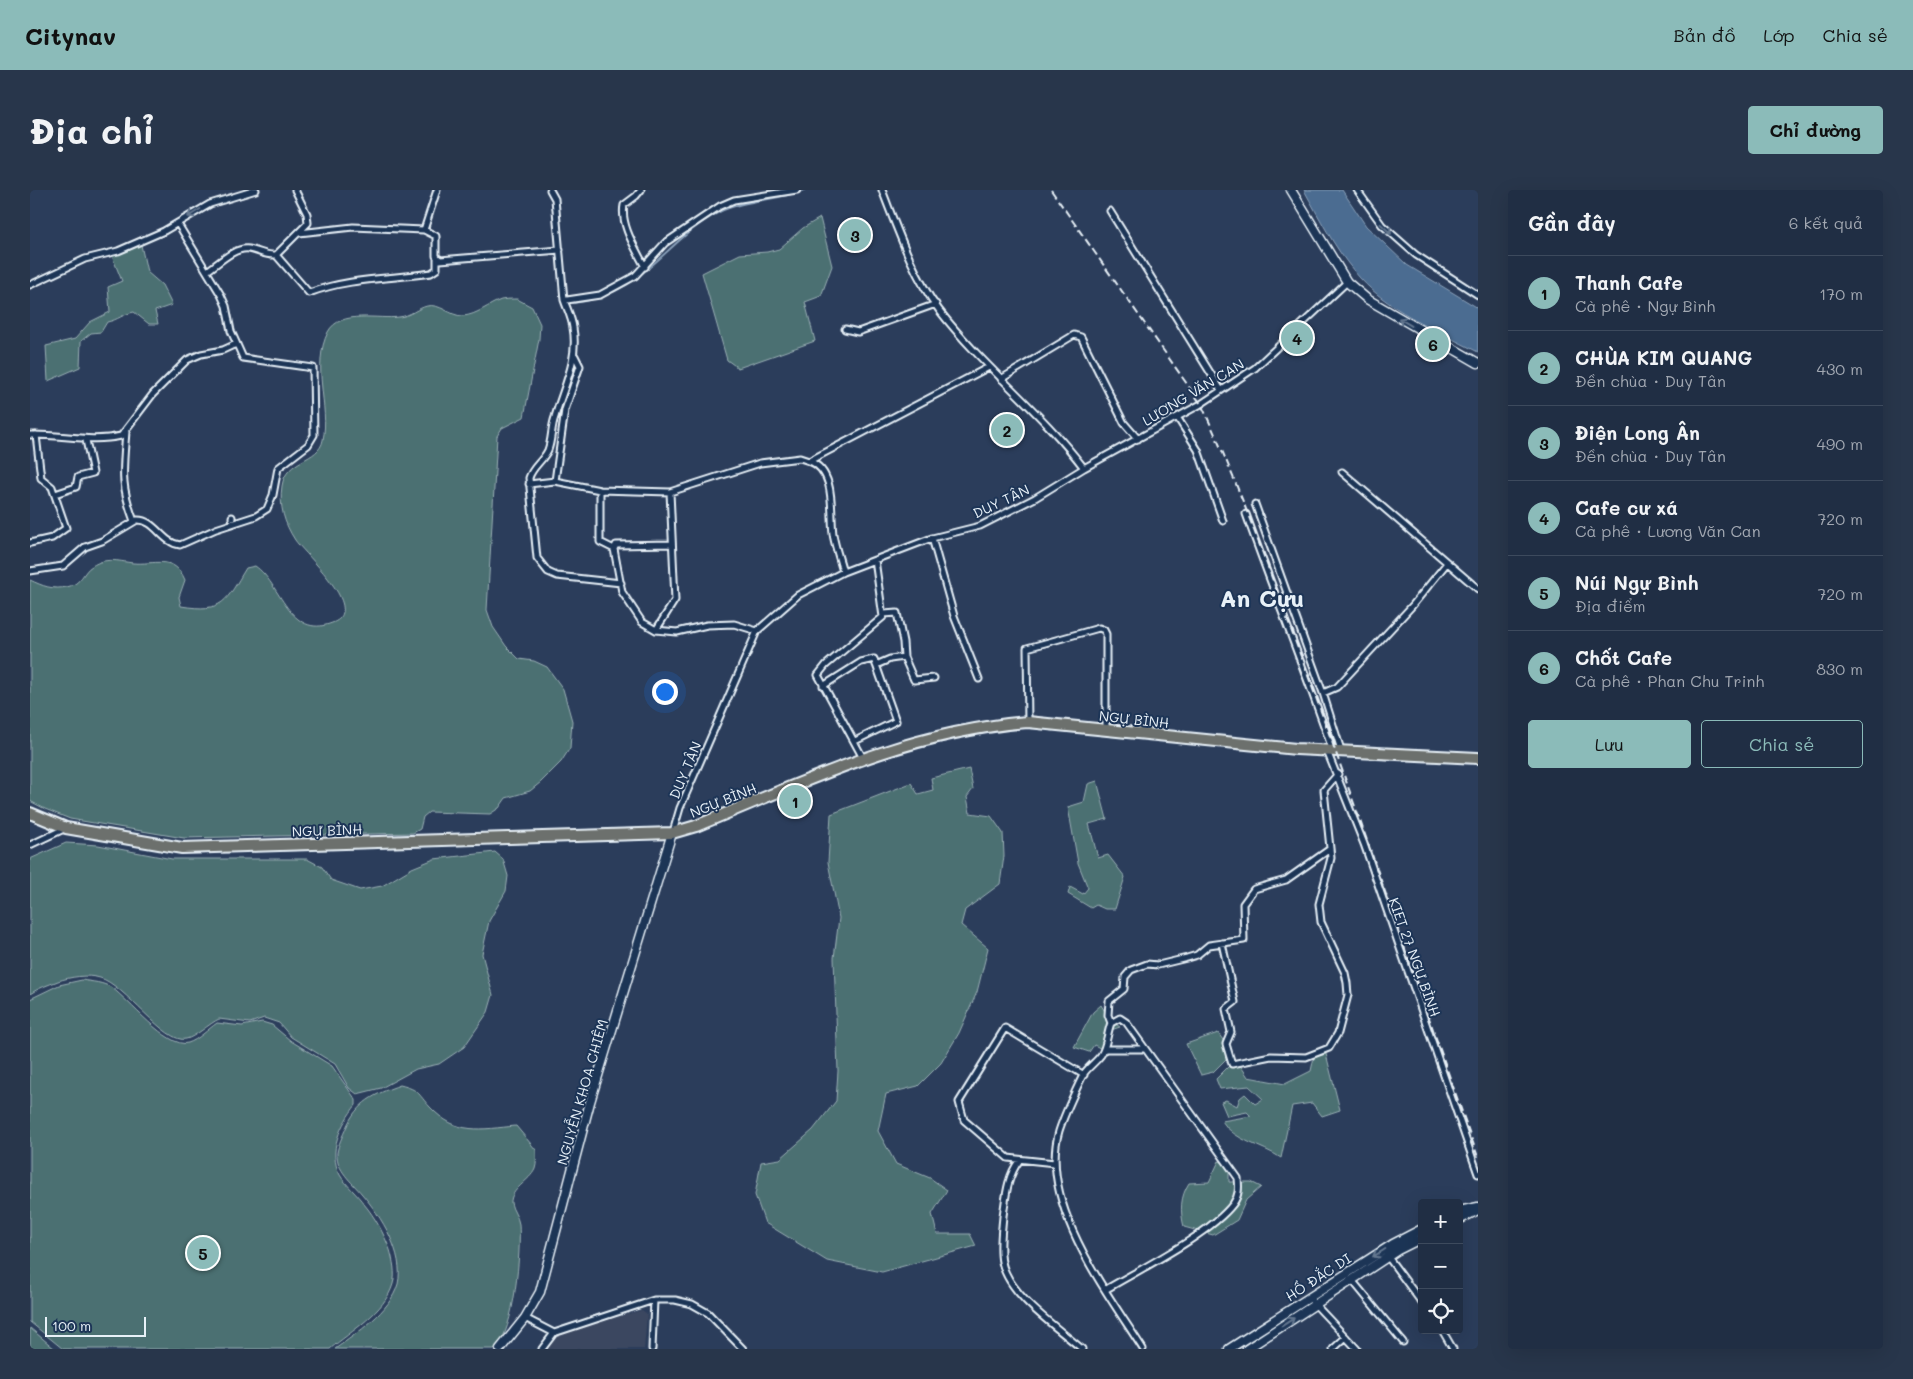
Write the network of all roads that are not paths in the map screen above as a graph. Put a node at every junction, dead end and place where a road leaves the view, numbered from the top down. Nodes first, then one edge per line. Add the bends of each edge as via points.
1 (256, 190) edge
2 (295, 190) edge
3 (437, 190) edge
4 (550, 190) edge
5 (641, 190) edge
6 (797, 190) edge
7 (882, 190) edge
8 (1291, 190) edge
9 (1357, 190) edge
10 (248, 191) edge
11 (1110, 211) dead end
12 (178, 224) junction
13 (424, 230) junction
14 (299, 233) junction
15 (560, 250) junction
16 (276, 255) junction
17 (438, 260) junction
18 (645, 267) junction
19 (207, 271) junction
20 (1347, 282) junction
21 (30, 284) edge
22 (1477, 293) edge
23 (566, 301) junction
24 (936, 304) junction
25 (845, 329) dead end
26 (236, 344) junction
27 (574, 356) junction
28 (1478, 363) edge
29 (989, 366) junction
30 (1001, 380) junction
31 (1221, 390) junction
32 (1177, 417) junction
33 (126, 431) junction
34 (32, 435) edge
35 (1138, 439) junction
36 (86, 440) junction
37 (809, 461) junction
38 (1084, 468) junction
39 (1342, 472) dead end
40 (555, 481) junction
41 (529, 484) junction
42 (600, 490) junction
43 (670, 492) junction
44 (54, 494) junction
45 (1255, 504) dead end
46 (1246, 514) dead end
47 (134, 520) junction
48 (1223, 521) dead end
49 (932, 538) junction
50 (30, 543) edge
51 (672, 544) junction
52 (614, 549) junction
53 (875, 560) junction
54 (1447, 563) junction
55 (30, 571) edge
56 (843, 572) junction
57 (621, 583) junction
58 (1478, 589) edge
59 (884, 614) junction
60 (656, 630) junction
61 (757, 630) junction
62 (904, 657) junction
63 (876, 665) junction
64 (934, 678) dead end
65 (979, 680) dead end
66 (824, 686) junction
67 (1323, 693) junction
68 (1028, 722) junction
69 (1106, 730) junction
70 (855, 741) junction
71 (1333, 749) junction
72 (863, 758) junction
73 (1478, 758) edge
74 (1338, 774) junction
75 (30, 814) edge
76 (66, 828) junction
77 (672, 833) junction
78 (30, 845) edge
79 (1330, 849) junction
80 (1222, 943) junction
81 (1111, 1023) junction
82 (1104, 1049) junction
83 (1145, 1049) junction
84 (1084, 1075) junction
85 (1019, 1161) junction
86 (1055, 1163) junction
87 (1478, 1174) edge
88 (1478, 1208) edge
89 (1463, 1210) edge
90 (1463, 1217) edge
91 (1418, 1231) edge
92 (1418, 1240) edge
93 (1388, 1257) junction
94 (1352, 1280) junction
95 (1105, 1290) junction
96 (1309, 1298) junction
97 (1418, 1298) edge
98 (654, 1300) junction
99 (1315, 1305) junction
100 (525, 1318) junction
101 (554, 1332) junction
102 (1444, 1334) edge
103 (1346, 1337) junction
104 (1403, 1342) dead end
105 (500, 1349) edge
106 (542, 1349) edge
107 (652, 1349) edge
108 (743, 1349) edge
109 (1082, 1349) edge
110 (1143, 1349) edge
111 (1230, 1349) edge
112 (1247, 1349) edge
113 (1333, 1349) edge
114 (1357, 1349) edge
115 (1452, 1349) edge

1 - 10 street
2 - 14 street via 308,223
3 - 13 street
4 - 15 street via 555,199
5 - 18 street via 624,205 623,212 625,224
6 - 18 street via 734,200 720,206 665,244
7 - 24 street via 916,272
8 - 20 street
9 -> 22 street via 1382,225 1416,255
10 -> 12 street via 210,204
11 - 31 street
12 - 19 street
12 - 21 street via 118,251 85,259
13 - 14 street via 353,227
13 - 17 street via 436,236
14 - 16 street
15 - 17 street
15 - 23 street
16 - 17 street via 309,293 344,282 431,274 437,269
16 - 19 street via 238,250
18 - 23 street via 600,295
19 - 26 street via 226,306
28 -> 20 street via 1367,299
20 - 31 street, LƯƠNG VĂN CAN via 1255,368
23 - 27 street via 574,331
24 - 25 street via 858,332
24 - 29 street
26 - 33 street via 187,360 153,394
26 - 47 street via 243,358 310,368 315,428 310,438 278,468 267,509 256,516 233,520 180,545 169,542 148,522
27 - 40 street via 580,366 565,410
27 - 41 street via 554,417 549,447 530,473
29 - 30 street
29 - 37 street
30 - 35 street via 1074,335 1081,337 1124,423
30 - 38 street via 1046,424
31 - 32 street, LƯƠNG VĂN CAN
32 - 35 street, LƯƠNG VĂN CAN
32 - 48 street via 1198,450
33 - 36 street via 121,436 106,440
33 - 47 street via 122,474
34 - 36 street
34 - 44 street via 41,478 52,487
35 - 38 street, LƯƠNG VĂN CAN
36 - 44 street via 94,474 78,477 76,487
37 - 43 street via 800,458 760,463
37 - 56 street via 815,463 829,485 835,542
38 - 49 street, DUY TÂN via 980,526
39 - 54 street
40 - 41 street
40 - 42 street
41 - 57 street via 535,546 542,566 557,576
42 - 43 street
42 - 52 street via 600,542
43 - 51 street
44 - 50 street via 66,528 52,538
45 - 67 street
46 - 71 street
47 - 55 street via 102,541 85,547 58,567
49 - 53 street, DUY TÂN
49 - 65 street via 954,616
51 - 52 street via 616,545
51 - 60 street via 675,600
52 - 57 street
53 - 56 street, DUY TÂN
53 - 59 street
54 - 58 street
54 - 67 street via 1337,687
56 - 61 street, DUY TÂN via 798,595
57 - 60 street via 622,592 642,622
59 - 62 street via 896,613
59 - 66 street via 826,665 818,675
60 - 61 street via 677,632 707,625 734,624
61 - 77 street, DUY TÂN
62 - 63 street
62 - 64 street via 914,680
63 - 66 street via 874,659 861,662
63 - 70 street via 896,721
66 - 70 street
67 - 71 street
68 - 69 highway, NGỰ BÌNH
68 - 69 street via 1027,648 1099,628 1106,634
68 - 72 highway, NGỰ BÌNH via 985,726 903,744
69 - 71 highway, NGỰ BÌNH via 1296,749
70 - 72 street
71 - 73 highway, NGỰ BÌNH
71 - 74 street, KIET 27 NGỰ BÌNH
72 - 77 highway, NGỰ BÌNH
74 - 79 street via 1323,795
74 - 87 street, KIET 27 NGỰ BÌNH
75 - 76 highway, NGỰ BÌNH
76 - 77 highway, NGỰ BÌNH via 182,848
76 - 78 street
77 - 100 street, NGUYỄN KHOA CHIÊM via 590,1102 540,1292
79 - 80 street via 1286,880 1254,889 1243,904 1244,940
79 - 80 street via 1331,858 1319,904 1321,922 1345,973 1348,995 1338,1033 1329,1048 1306,1057 1271,1056 1232,1064 1226,1044 1231,1032 1226,1009 1235,1002
80 - 81 street via 1209,945 1197,955 1158,965 1147,964 1129,971 1124,989 1109,1001
81 - 82 street
81 - 83 street via 1120,1018 1126,1022
82 - 83 street
82 - 84 street
83 - 95 street via 1238,1178 1239,1191 1234,1203 1218,1219
84 - 85 street via 1005,1028 960,1097 958,1106 969,1125 1008,1158
84 - 86 street via 1059,1132
85 - 86 street
85 - 109 street via 1006,1189 1002,1262 1012,1284 1028,1303
86 - 95 street via 1064,1206
88 - 89 street
88 - 90 street
91 -> 96 street, HỒ ĐẮC DI via 1392,1244
92 - 93 street, HỒ ĐẮC DI
93 - 94 street, HỒ ĐẮC DI
93 - 97 street
94 - 99 street, HỒ ĐẮC DI
94 - 104 street
95 - 110 street
96 - 99 street
96 - 111 street, HỒ ĐẮC DI
98 - 101 street
98 - 107 street
98 - 108 street via 692,1304 708,1313
99 - 103 street
112 -> 99 street, HỒ ĐẮC DI
100 - 101 street
100 - 105 street, NGUYỄN KHOA CHIÊM
101 - 106 street
102 - 115 street
103 - 113 street
103 - 114 street

